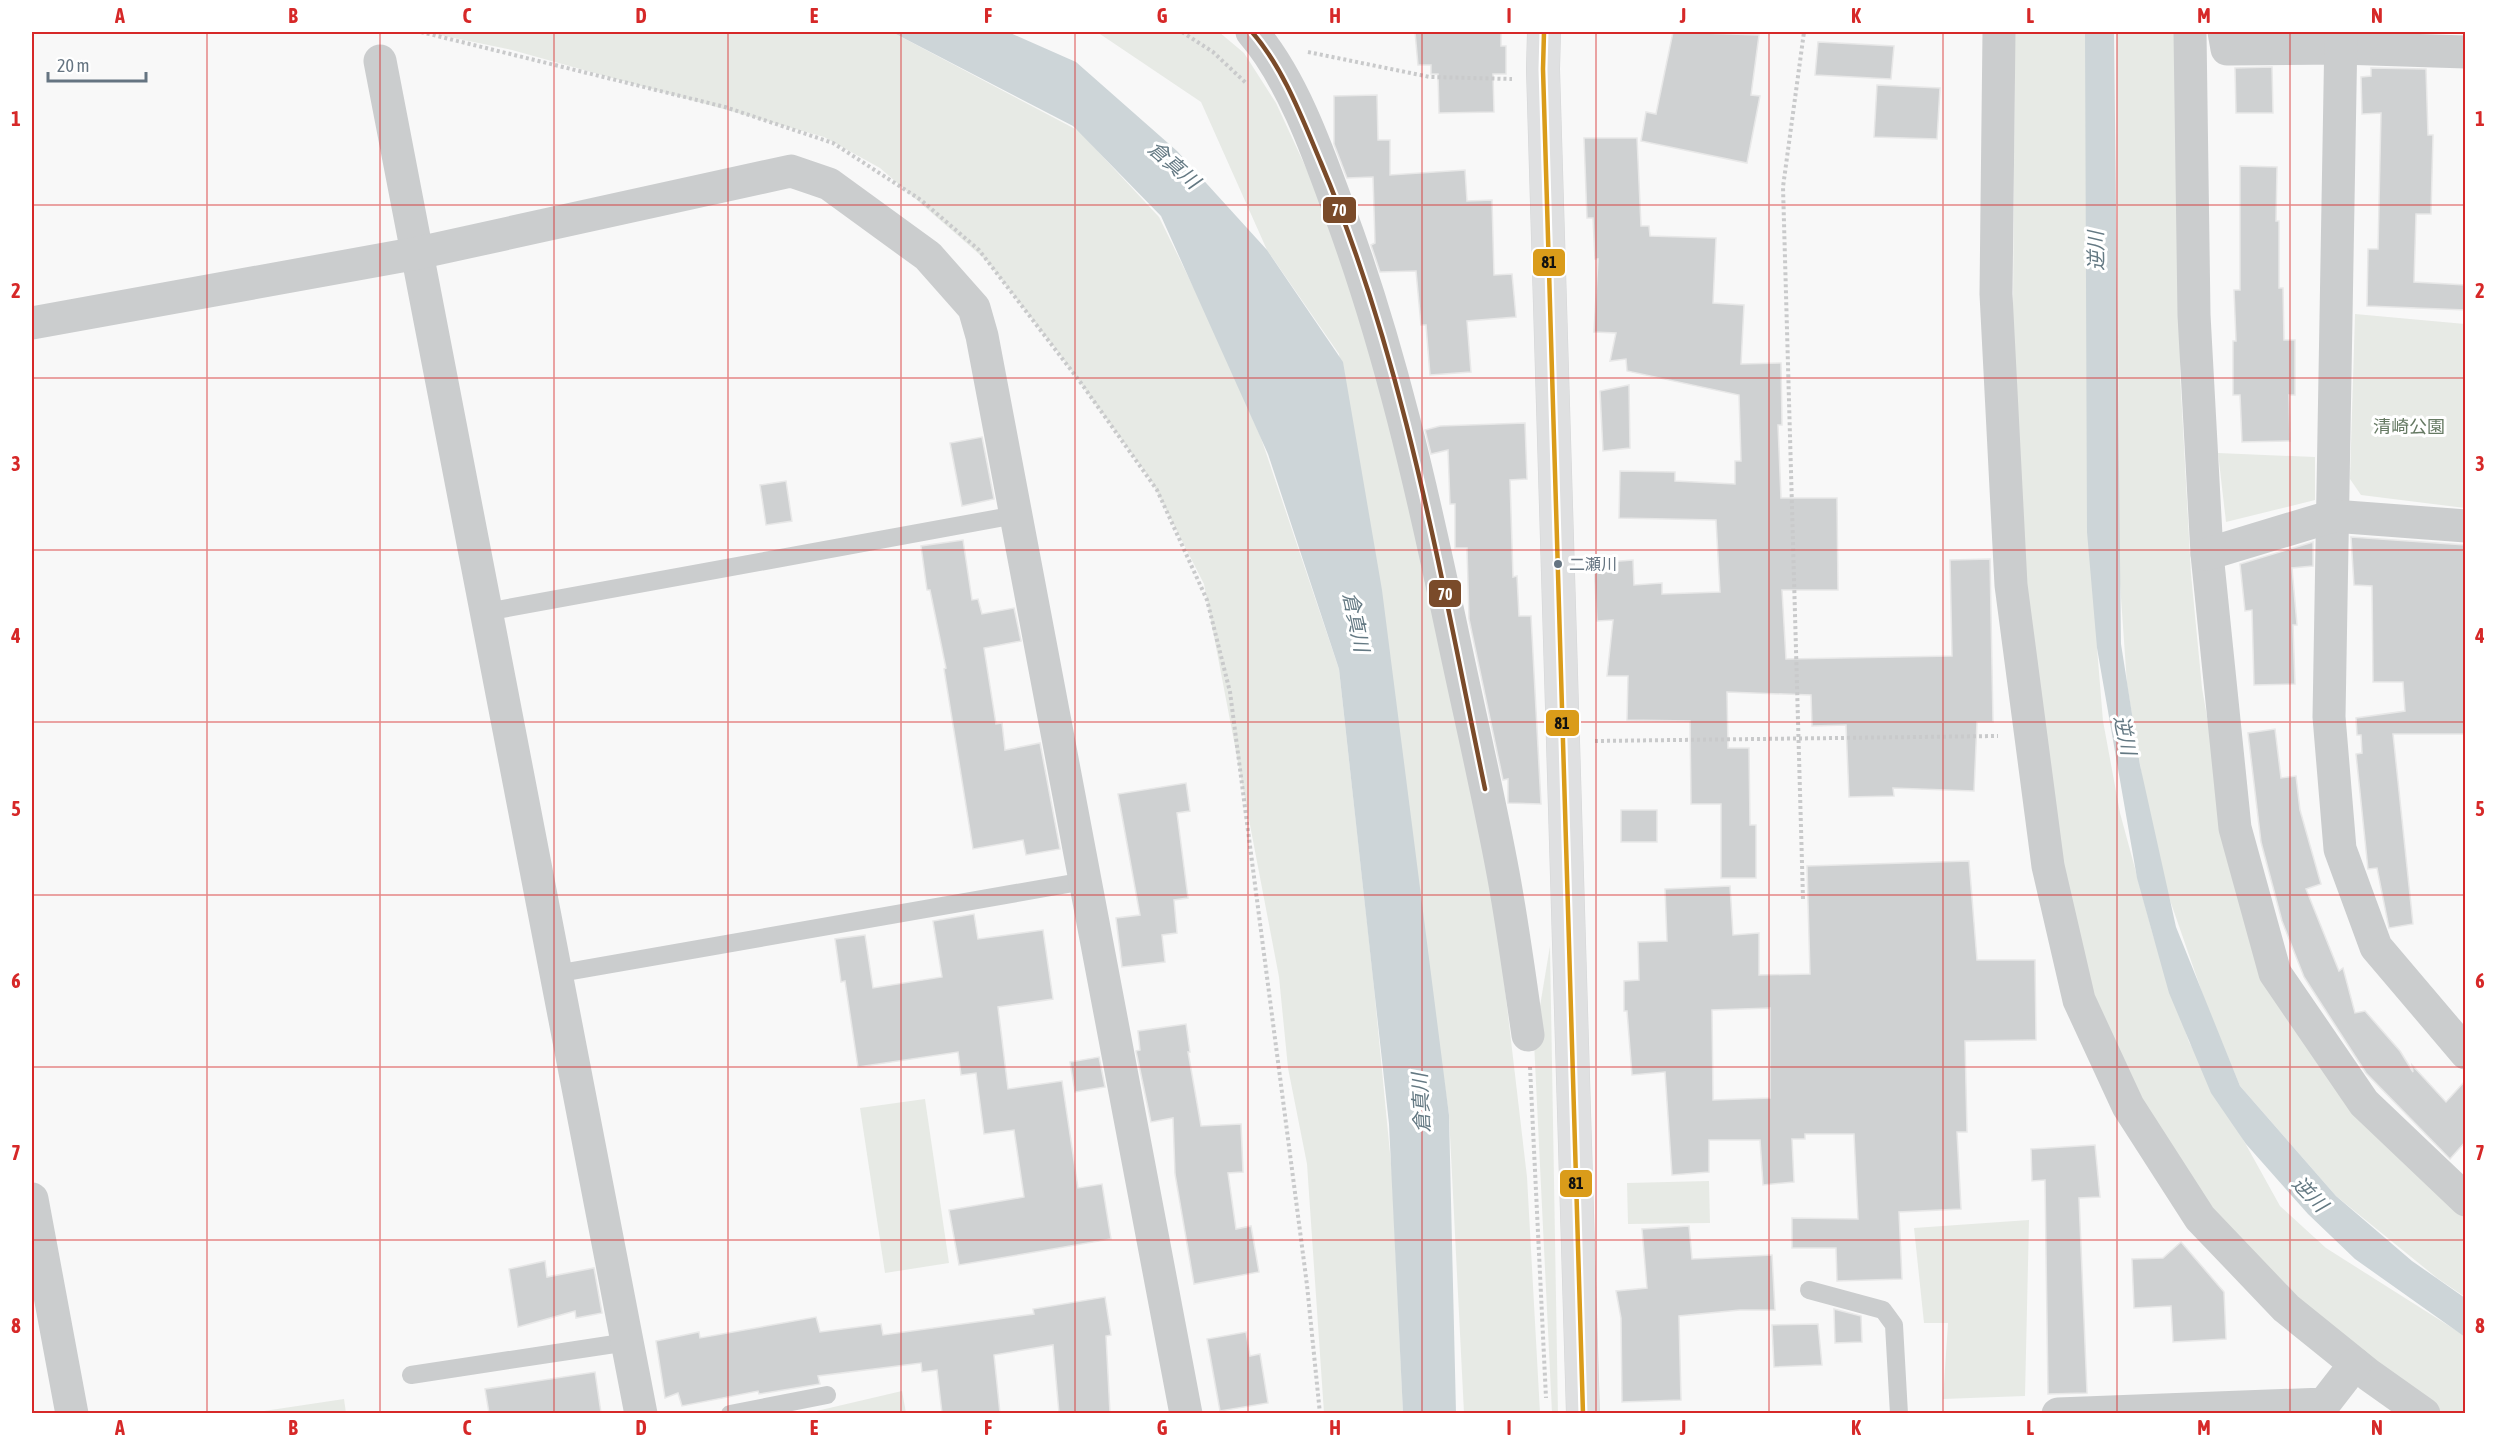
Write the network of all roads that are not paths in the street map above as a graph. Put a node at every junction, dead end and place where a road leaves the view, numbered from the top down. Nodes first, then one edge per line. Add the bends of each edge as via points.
1 (1544, 32) edge
2 (1999, 32) edge
3 (2190, 32) edge
4 (2224, 32) edge
5 (1257, 37) edge
6 (2341, 40) edge
7 (2466, 52) edge
8 (381, 61) dead end
9 (418, 253) junction
10 (32, 322) edge
11 (1016, 515) junction
12 (2333, 516) junction
13 (2466, 526) edge
14 (2207, 554) junction
15 (486, 612) junction
16 (1085, 881) junction
17 (555, 974) junction
18 (1528, 1035) road end
19 (2466, 1053) edge
20 (32, 1199) edge
21 (2466, 1200) edge
22 (1809, 1290) dead end
23 (628, 1342) junction
24 (2355, 1364) junction
25 (411, 1375) dead end
26 (827, 1395) dead end
27 (2293, 1409) edge
28 (72, 1413) edge
29 (641, 1413) edge
30 (730, 1413) edge
31 (1186, 1413) edge
32 (1584, 1413) edge
33 (1899, 1413) edge
34 (2058, 1413) edge
35 (2112, 1413) edge
36 (2424, 1413) edge

1 - 32 main road
2 - 24 street via 1996,294 2011,585 2048,866 2079,1000 2128,1106 2200,1218 2286,1308
3 - 14 street via 2194,315
4 - 6 street via 2227,49
5 - 18 street via 1296,104 1331,187 1369,291 1389,362 1423,495 1503,874
6 - 7 street
6 - 12 street
8 - 9 street
9 - 10 street
9 - 11 street via 790,171 829,184 928,256 974,308
9 - 15 street
11 - 15 lane
11 - 16 street
12 - 13 street
12 - 14 street
12 - 19 street via 2329,717 2340,849 2376,947
14 - 21 street via 2235,828 2275,973 2364,1104
15 - 17 street
16 - 17 lane
16 - 31 street
17 - 23 street
20 - 28 street
22 - 33 lane via 1883,1310 1894,1325
23 - 25 lane
23 - 29 street
24 - 27 street via 2324,1404
24 - 36 street
26 - 30 lane
27 - 35 street
34 - 35 street

